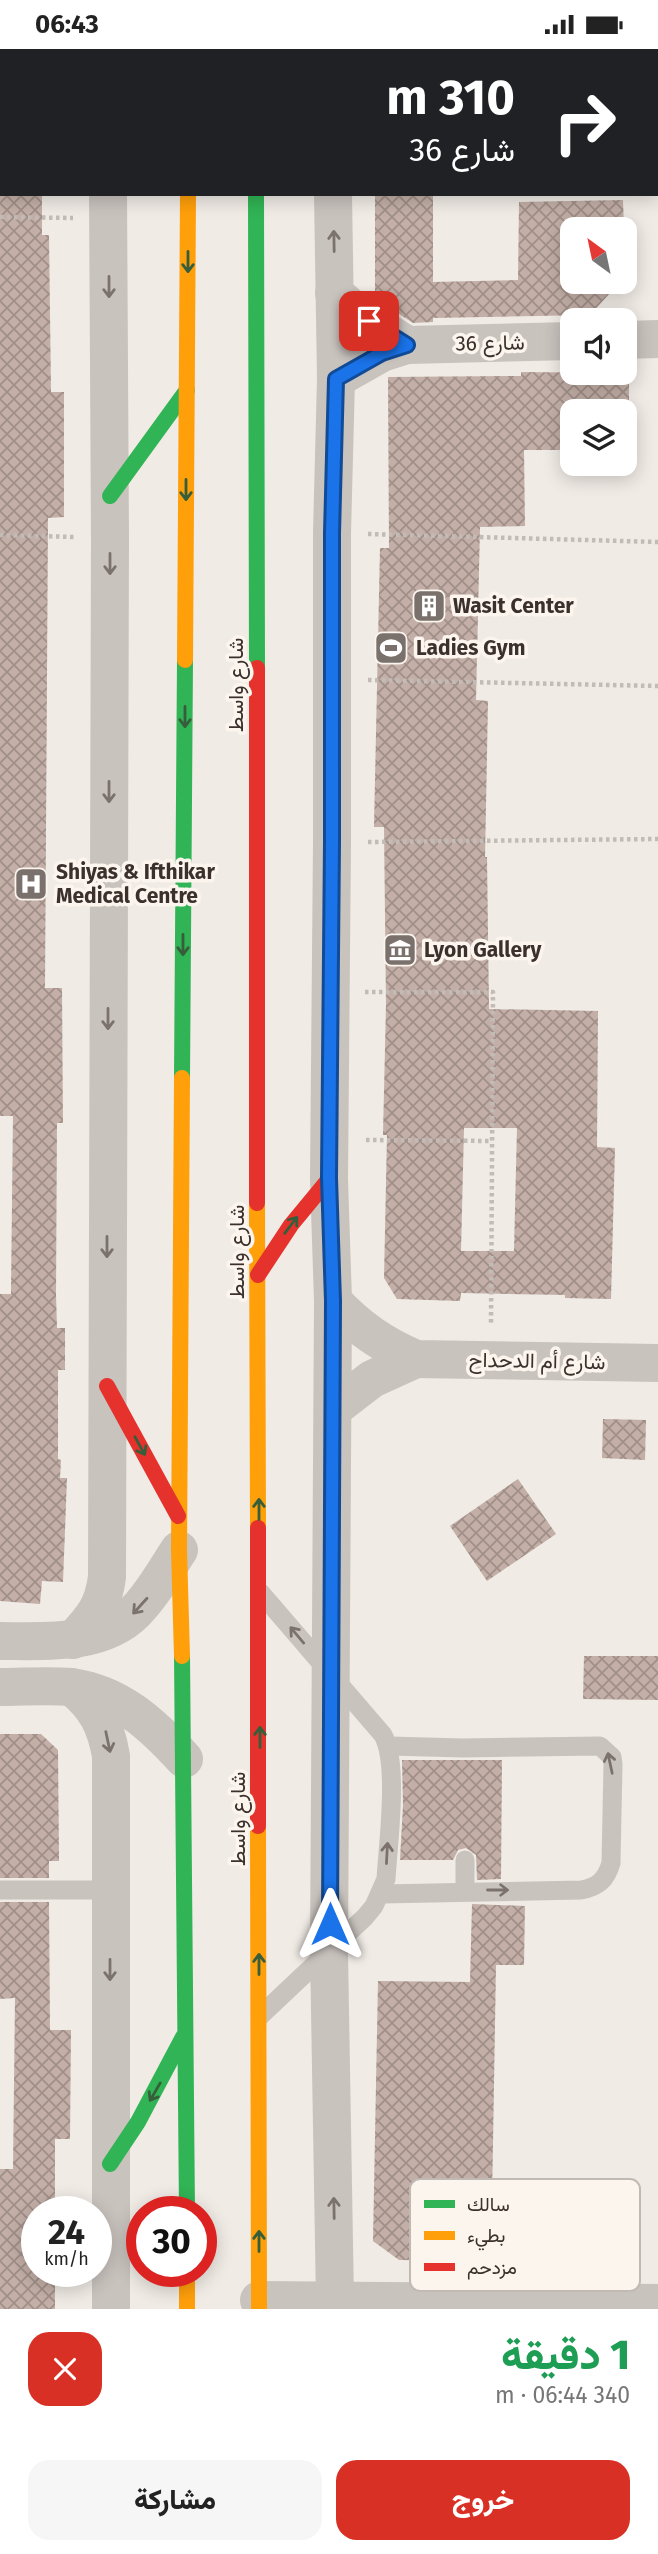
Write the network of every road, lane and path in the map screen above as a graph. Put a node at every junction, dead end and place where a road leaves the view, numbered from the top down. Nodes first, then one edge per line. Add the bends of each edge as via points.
1 (188, 196) edge
2 (256, 196) edge
3 (333, 196) edge
4 (108, 206) edge
5 (0, 217) edge
6 (334, 293) junction
7 (658, 339) edge
8 (637, 340) edge
9 (560, 341) edge
10 (407, 345) junction
11 (336, 379) junction
12 (187, 390) junction
13 (110, 496) junction
14 (332, 533) junction
15 (0, 535) edge
16 (110, 538) junction
17 (658, 542) edge
18 (332, 680) junction
19 (658, 686) edge
20 (658, 839) edge
21 (332, 842) junction
22 (330, 992) junction
23 (329, 1140) junction
24 (491, 1141) junction
25 (329, 1178) junction
26 (258, 1275) junction
27 (333, 1301) junction
28 (416, 1359) junction
29 (491, 1360) junction
30 (658, 1363) edge
31 (107, 1386) junction
32 (333, 1409) junction
33 (179, 1534) junction
34 (260, 1591) junction
35 (73, 1640) junction
36 (0, 1641) edge
37 (332, 1676) junction
38 (0, 1687) edge
39 (72, 1687) junction
40 (389, 1746) junction
41 (184, 1759) junction
42 (465, 1860) dead end
43 (0, 1890) edge
44 (110, 1890) junction
45 (465, 1891) junction
46 (381, 1894) junction
47 (329, 1952) junction
48 (259, 2017) junction
49 (186, 2032) junction
50 (110, 2164) junction
51 (187, 2196) edge
52 (187, 2287) edge
53 (335, 2301) junction
54 (658, 2303) edge
55 (259, 2304) edge
56 (111, 2309) edge
57 (187, 2309) edge

1 -> 12 main road
2 - 26 main road, شارع واسط
6 -> 3 street
4 - 5 path
4 -> 13 street
6 - 10 street
6 - 11 street
7 - 8 street
9 - 10 street, شارع 36
10 - 11 street, شارع 36 via 382,353
11 - 14 street
12 - 13 main road
12 -> 33 main road
13 - 16 street
14 - 17 path
14 - 18 street
15 - 16 path
16 -> 31 street
18 - 19 path
18 - 21 street
20 - 21 path
21 - 22 street
22 - 23 street
22 - 24 path via 493,992
23 - 24 path
23 - 25 street
24 - 29 path
26 -> 25 main road
25 - 27 street
34 -> 26 main road, شارع واسط
27 - 28 street, شارع أم الدحداح via 371,1336
27 - 32 street
28 - 29 street, شارع أم الدحداح
28 - 32 street, شارع أم الدحداح via 372,1380
29 - 30 street, شارع أم الدحداح
31 -> 33 main road
31 - 35 street via 105,1591 95,1616
32 - 37 street
33 -> 35 street via 153,1591 133,1614 106,1630
33 - 41 main road
37 -> 34 lane
48 -> 34 main road, شارع واسط
35 - 36 street
37 - 40 lane
37 - 47 street
38 - 39 street
39 - 41 street via 107,1696 135,1712
39 -> 44 street via 87,1699 108,1735
45 -> 40 lane via 581,1890 601,1882 611,1863 613,1764 607,1750 592,1745 463,1754
46 -> 40 lane via 387,1863
41 - 49 main road
42 - 45 lane
43 - 44 lane
44 -> 50 street
45 - 46 lane
46 - 47 lane
47 - 48 lane
53 -> 47 street
55 -> 48 main road, شارع واسط
49 -> 50 main road
49 - 51 main road
50 - 56 street
52 - 57 main road
53 - 54 street
53 - 55 street

